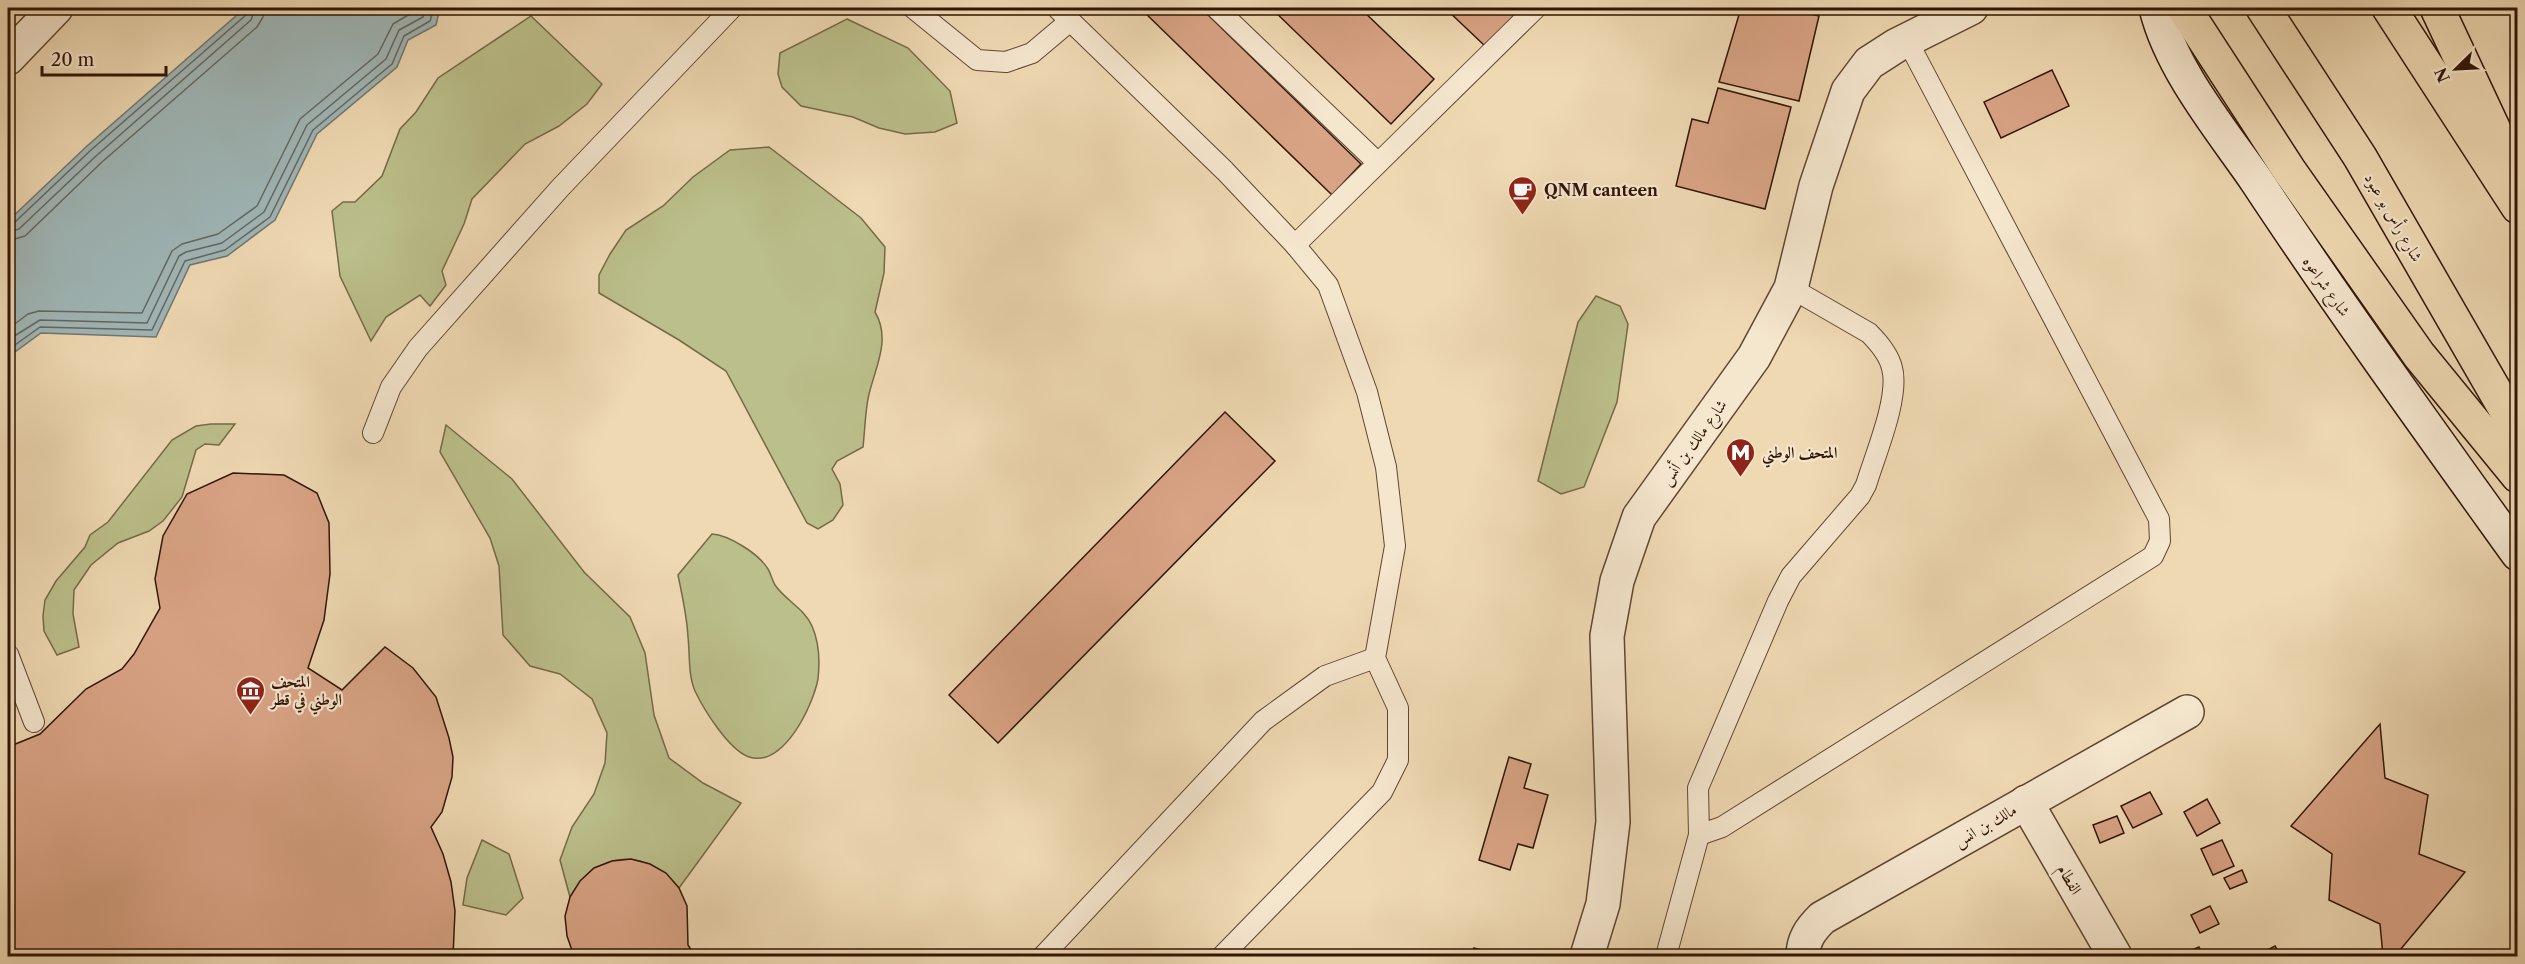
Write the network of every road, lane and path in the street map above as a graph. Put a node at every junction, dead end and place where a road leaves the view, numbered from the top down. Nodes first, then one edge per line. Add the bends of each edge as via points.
1 (56, 8) edge
2 (732, 8) edge
3 (913, 8) edge
4 (1216, 8) edge
5 (1536, 8) edge
6 (1971, 8) edge
7 (2156, 8) edge
8 (2184, 8) edge
9 (2263, 8) edge
10 (2389, 8) edge
11 (2437, 8) edge
12 (1063, 14) edge
13 (1907, 40) junction
14 (8, 58) edge
15 (1378, 164) junction
16 (2517, 180) edge
17 (2517, 207) edge
18 (1295, 245) junction
19 (1791, 288) junction
20 (2517, 431) edge
21 (373, 433) dead end
22 (2517, 476) edge
23 (2517, 554) edge
24 (8, 654) edge
25 (1374, 658) junction
26 (2187, 712) dead end
27 (34, 722) dead end
28 (2026, 802) junction
29 (1700, 835) junction
30 (1043, 957) edge
31 (1222, 957) edge
32 (1587, 957) edge
33 (1666, 957) edge
34 (1803, 957) edge
35 (2115, 957) edge

1 - 14 street
2 - 21 lane via 561,187 418,348 391,387
3 - 12 lane via 977,60 1006,62 1032,53
4 - 15 lane
5 - 15 lane
6 - 13 street, شارع مالك بن أنس
7 - 23 street, شارع شراعوه via 2163,34 2187,77 2332,293
8 - 22 highway via 2289,170 2419,355
9 - 20 highway, شارع رأس بو عبود via 2360,157
10 - 17 highway
11 - 16 highway
12 - 18 lane via 1226,171
13 - 19 street, شارع مالك بن أنس via 1869,63 1848,91 1816,186
13 - 29 lane via 2159,519 2160,541 2153,556 1722,827
15 - 18 lane
18 - 25 lane via 1328,285 1367,392 1386,467 1395,546
19 - 29 lane via 1877,341 1892,367 1894,394 1860,496 1791,576 1778,601 1698,788
19 - 32 street, شارع مالك بن أنس via 1754,357 1639,517 1617,581 1607,636 1613,822 1604,904
24 - 27 lane
25 - 30 lane via 1325,676 1263,721
25 - 31 lane via 1398,708 1398,760 1382,792
26 - 28 street, مالك بن انس
28 - 34 street, مالك بن انس via 1821,918 1803,944
28 - 35 street, الفطام
29 - 33 lane

